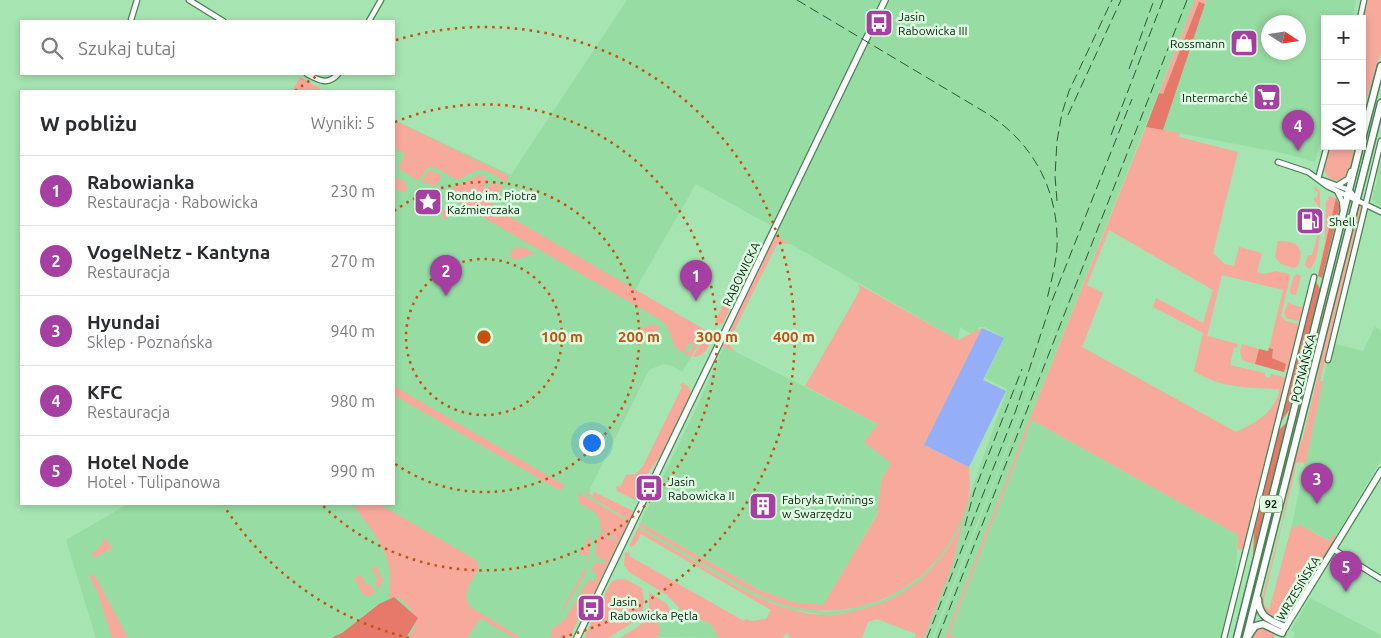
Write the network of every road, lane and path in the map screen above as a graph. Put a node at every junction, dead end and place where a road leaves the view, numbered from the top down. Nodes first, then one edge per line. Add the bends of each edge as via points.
1 (137, 0) edge
2 (188, 0) edge
3 (381, 0) edge
4 (885, 0) edge
5 (1364, 0) edge
6 (1361, 15) edge
7 (131, 20) dead end
8 (221, 20) edge
9 (370, 20) edge
10 (1381, 66) edge
11 (309, 75) edge
12 (337, 75) edge
13 (1381, 103) edge
14 (1366, 124) edge
15 (1381, 141) edge
16 (1326, 150) edge
17 (1359, 150) edge
18 (1358, 156) junction
19 (1278, 162) dead end
20 (1318, 179) junction
21 (1337, 188) junction
22 (1349, 193) junction
23 (1357, 200) junction
24 (1366, 204) junction
25 (1381, 212) edge
26 (1342, 218) junction
27 (1314, 277) dead end
28 (1328, 360) dead end
29 (1381, 471) edge
30 (1333, 549) junction
31 (1381, 579) edge
32 (1258, 590) junction
33 (1282, 633) edge
34 (577, 638) edge
35 (1224, 638) edge
36 (1237, 638) edge
37 (1247, 638) edge

1 - 7 street
2 - 8 street
3 - 9 street
4 - 34 street, RABOWICKA
5 - 6 street
10 - 14 main road
11 - 12 street via 322,82
13 - 23 main road, POZNAŃSKA / 92
15 - 24 street
16 - 20 street
17 - 18 main road, POZNAŃSKA / 92
18 - 21 street via 1348,178
18 - 22 main road, POZNAŃSKA / 92
19 - 20 street via 1308,172
20 - 21 street
21 - 22 street
21 - 26 street via 1342,201
22 - 23 street
22 - 26 main road, POZNAŃSKA / 92
23 - 24 street
23 - 32 main road, POZNAŃSKA / 92
24 - 25 street
24 - 28 street
26 - 36 main road, POZNAŃSKA / 92
27 - 35 street
29 - 30 street, WRZESIŃSKA
30 - 31 street
30 - 33 street, WRZESIŃSKA
32 - 33 main road via 1263,615
32 - 37 main road, POZNAŃSKA / 92
33 - 37 main road via 1267,624 1260,624

